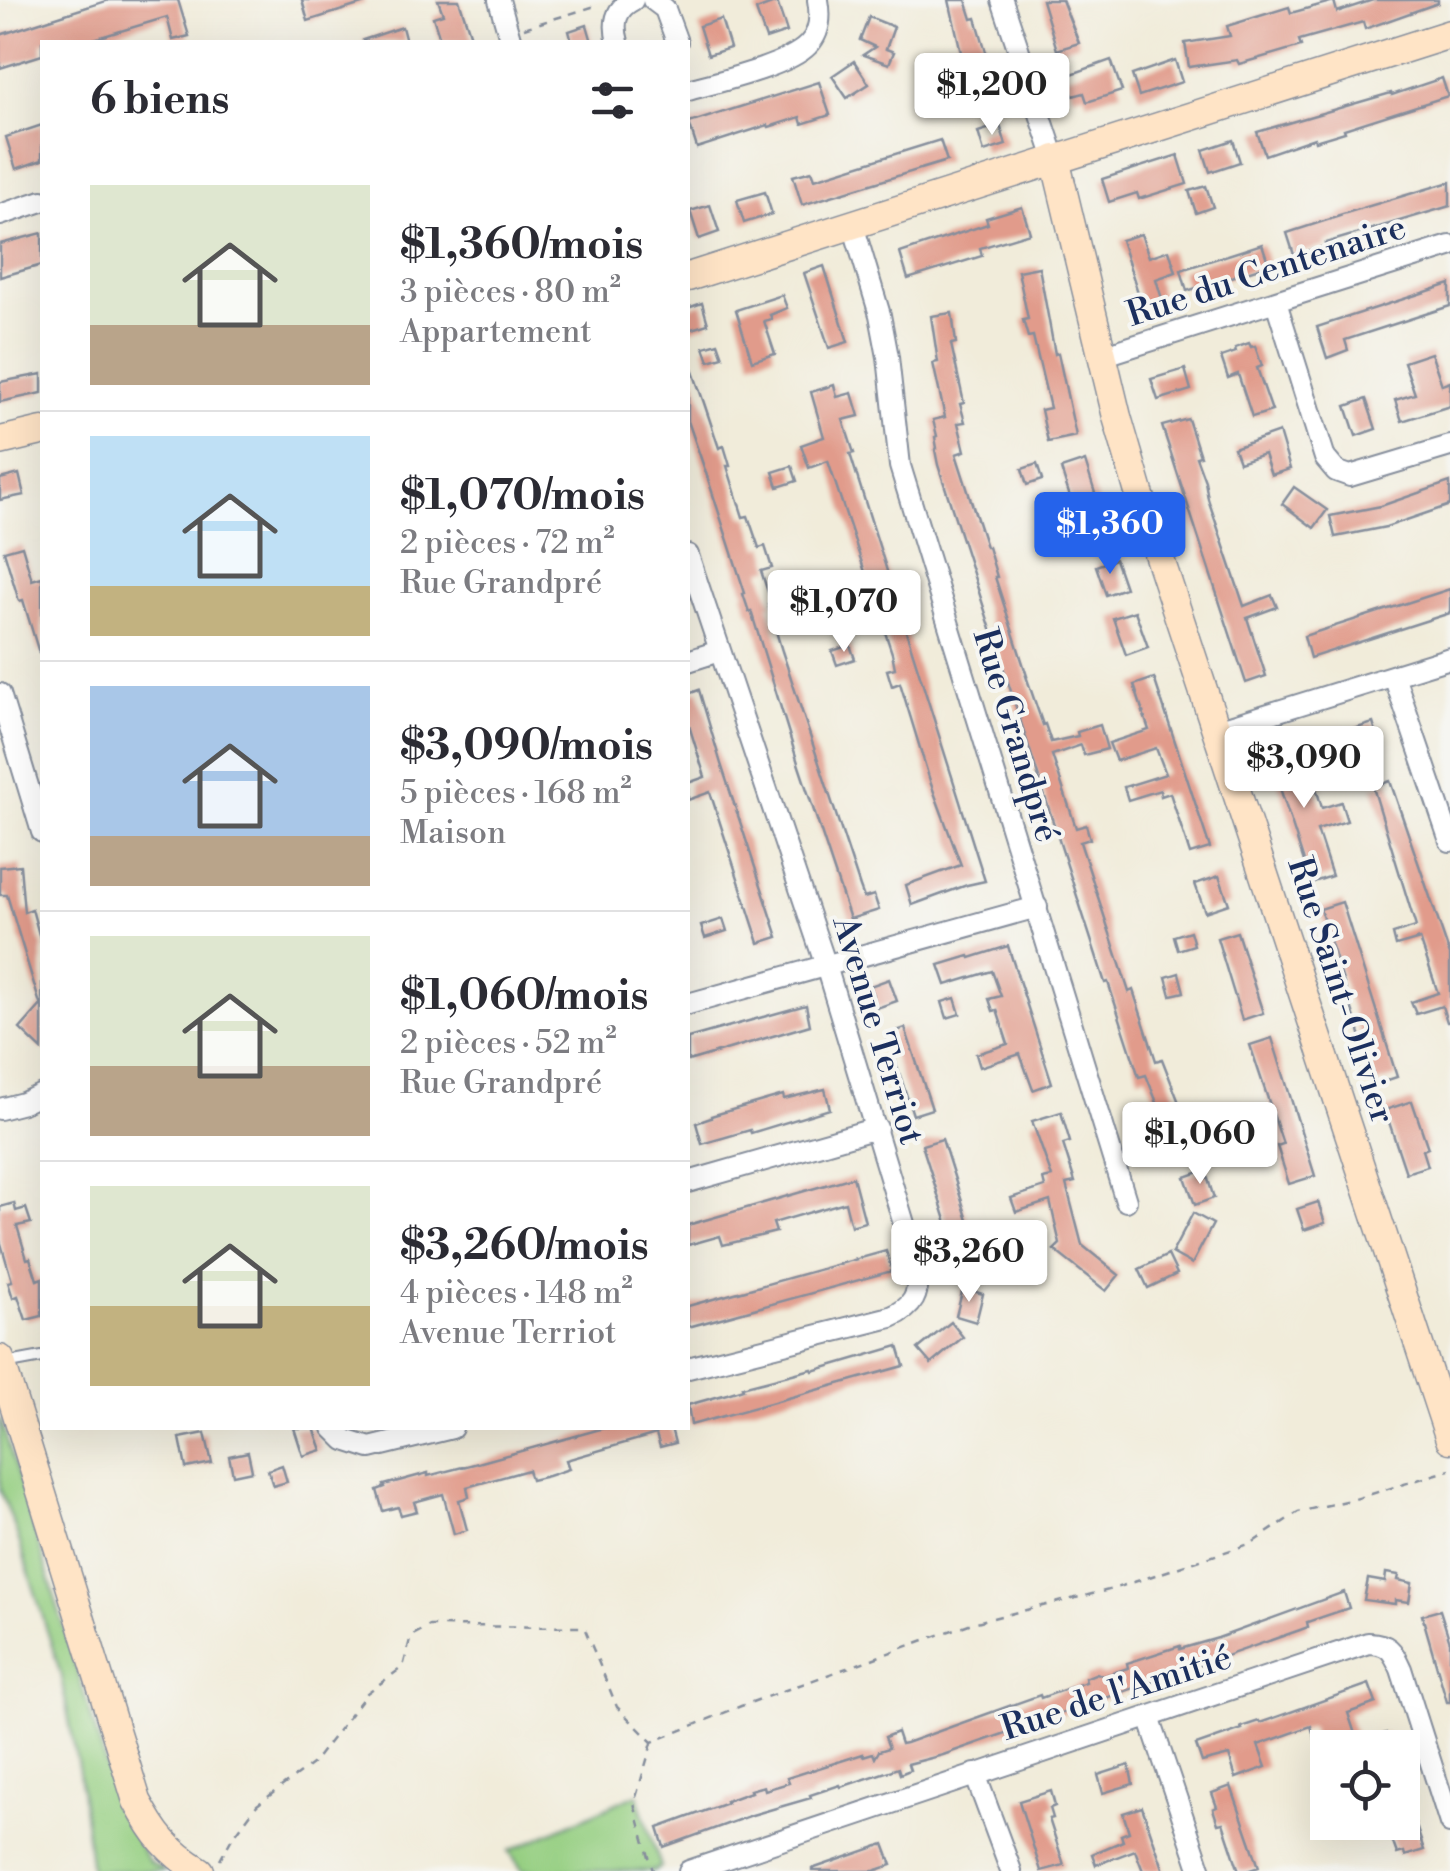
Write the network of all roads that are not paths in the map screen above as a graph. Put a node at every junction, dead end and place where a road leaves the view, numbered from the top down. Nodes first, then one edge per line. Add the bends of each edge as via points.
1 (498, 0) edge
2 (633, 0) edge
3 (653, 0) edge
4 (818, 0) edge
5 (1002, 0) edge
6 (1450, 34) edge
7 (510, 38) edge
8 (617, 40) edge
9 (677, 40) edge
10 (690, 89) edge
11 (1056, 159) junction
12 (40, 202) edge
13 (0, 215) edge
14 (853, 226) junction
15 (1450, 246) edge
16 (690, 276) edge
17 (1276, 302) junction
18 (1102, 356) junction
19 (40, 431) edge
20 (0, 440) edge
21 (1450, 446) edge
22 (690, 560) edge
23 (719, 651) junction
24 (1450, 658) edge
25 (690, 659) edge
26 (1394, 676) junction
27 (0, 694) edge
28 (1217, 730) junction
29 (40, 825) edge
30 (1450, 840) edge
31 (1036, 908) junction
32 (826, 966) junction
33 (690, 1003) edge
34 (40, 1095) edge
35 (0, 1110) edge
36 (877, 1128) junction
37 (690, 1181) edge
38 (1126, 1201) dead end
39 (40, 1357) edge
40 (1, 1362) edge
41 (690, 1368) edge
42 (335, 1430) edge
43 (444, 1430) edge
44 (1450, 1439) edge
45 (1148, 1717) junction
46 (975, 1774) junction
47 (1450, 1823) edge
48 (200, 1871) edge
49 (688, 1871) edge
50 (1010, 1871) edge
51 (1201, 1871) edge

1 - 7 street
2 - 8 street via 617,16
3 - 9 street via 665,8
4 - 10 street via 816,32 796,55
5 - 11 street
6 - 11 street
11 - 14 street
11 - 18 street, Rue Saint-Olivier
12 - 13 street
14 - 16 street
14 - 31 street, Rue Grandpré via 880,315 900,466
15 - 17 street, Rue du Centenaire
17 - 18 street, Rue du Centenaire
17 - 21 street via 1325,458 1336,472 1350,476
18 - 28 street, Rue Saint-Olivier via 1147,520
19 - 20 street
22 - 23 street, Avenue Terriot
23 - 25 street
23 - 32 street, Avenue Terriot
24 - 26 street
26 - 28 street
26 - 30 street
27 - 29 street
28 - 44 street, Rue Saint-Olivier
31 - 32 street
31 - 38 street, Rue Grandpré
32 - 33 street
32 - 36 street, Avenue Terriot
34 - 35 street
36 - 37 street
36 - 41 street, Avenue Terriot via 918,1270 919,1286 906,1311
39 - 40 lane
40 - 48 street via 137,1801 168,1848
42 - 43 street via 370,1448
45 - 46 street, Rue de l'Amitié
45 - 47 street, Rue de l'Amitié via 1352,1647 1382,1644 1401,1669
45 - 51 street
46 - 49 street, Rue de l'Amitié
46 - 50 street

